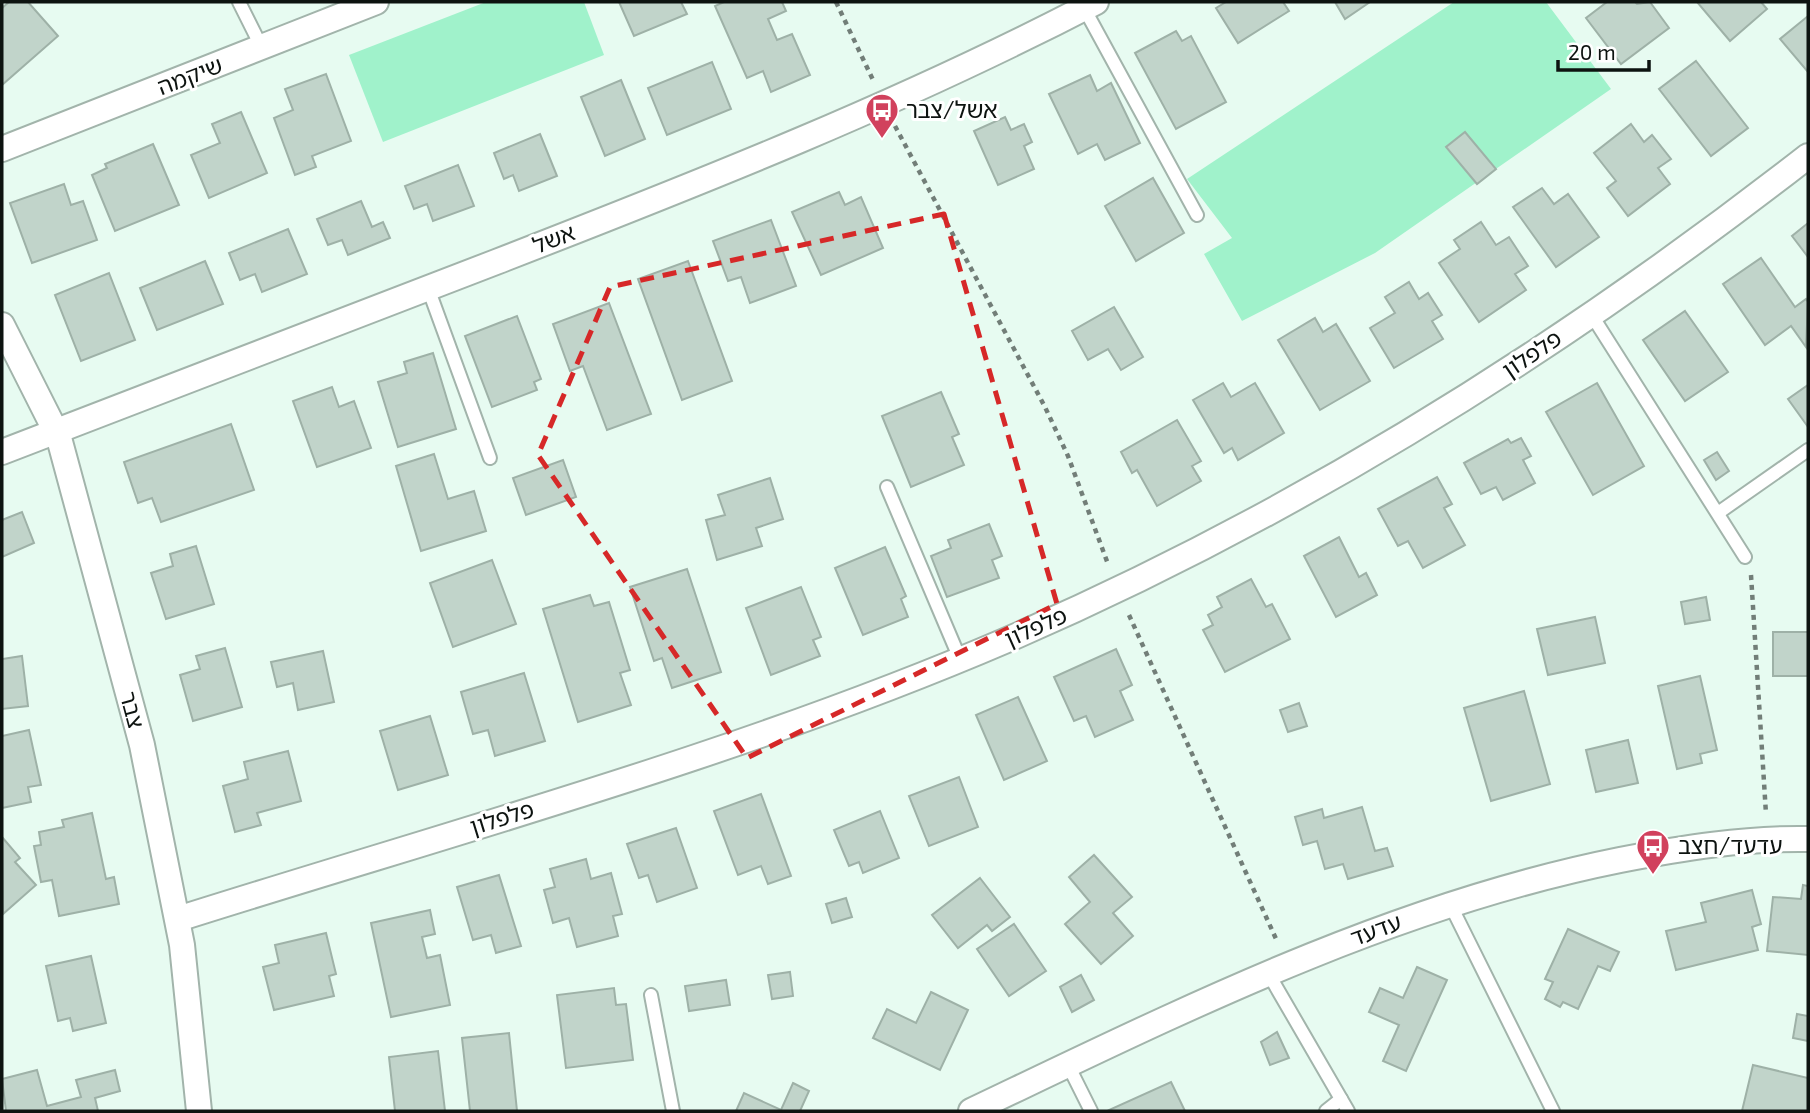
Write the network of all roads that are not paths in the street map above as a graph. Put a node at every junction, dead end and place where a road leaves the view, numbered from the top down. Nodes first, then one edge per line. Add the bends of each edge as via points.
1 (239, 2) edge
2 (376, 3) edge
3 (1090, 5) edge
4 (262, 48) junction
5 (2, 149) edge
6 (1808, 156) edge
7 (1197, 215) dead end
8 (428, 288) junction
9 (1591, 314) junction
10 (2, 326) edge
11 (56, 431) junction
12 (1808, 450) edge
13 (2, 452) edge
14 (490, 458) dead end
15 (887, 487) dead end
16 (1718, 513) junction
17 (1745, 557) road end
18 (960, 659) junction
19 (1808, 839) edge
20 (1450, 904) junction
21 (178, 919) junction
22 (1278, 968) junction
23 (651, 995) dead end
24 (1068, 1065) junction
25 (1344, 1105) edge
26 (199, 1111) edge
27 (673, 1111) edge
28 (971, 1111) edge
29 (1091, 1111) edge
30 (1326, 1111) edge
31 (1553, 1111) edge

1 - 4 lane
2 - 4 street, שיקמה
3 - 7 lane
3 - 8 street, אשל via 885,106
4 - 5 street, שיקמה
6 - 9 street, פלפלון
8 - 11 street, אשל
8 - 14 lane
9 - 16 lane
9 - 18 street, פלפלון via 1399,438 1295,498 1118,590
10 - 11 street, צבר
11 - 13 street, אשל
11 - 21 street, צבר via 142,745
12 - 16 lane
15 - 18 lane
16 - 17 lane
18 - 21 street, פלפלון via 718,750
19 - 20 street, עדעד via 1667,851 1590,866
20 - 22 street, עדעד
20 - 31 lane
21 - 26 street, צבר
22 - 24 street, עדעד
22 - 25 lane
23 - 27 lane
24 - 28 street, עדעד
24 - 29 lane
25 - 30 lane

